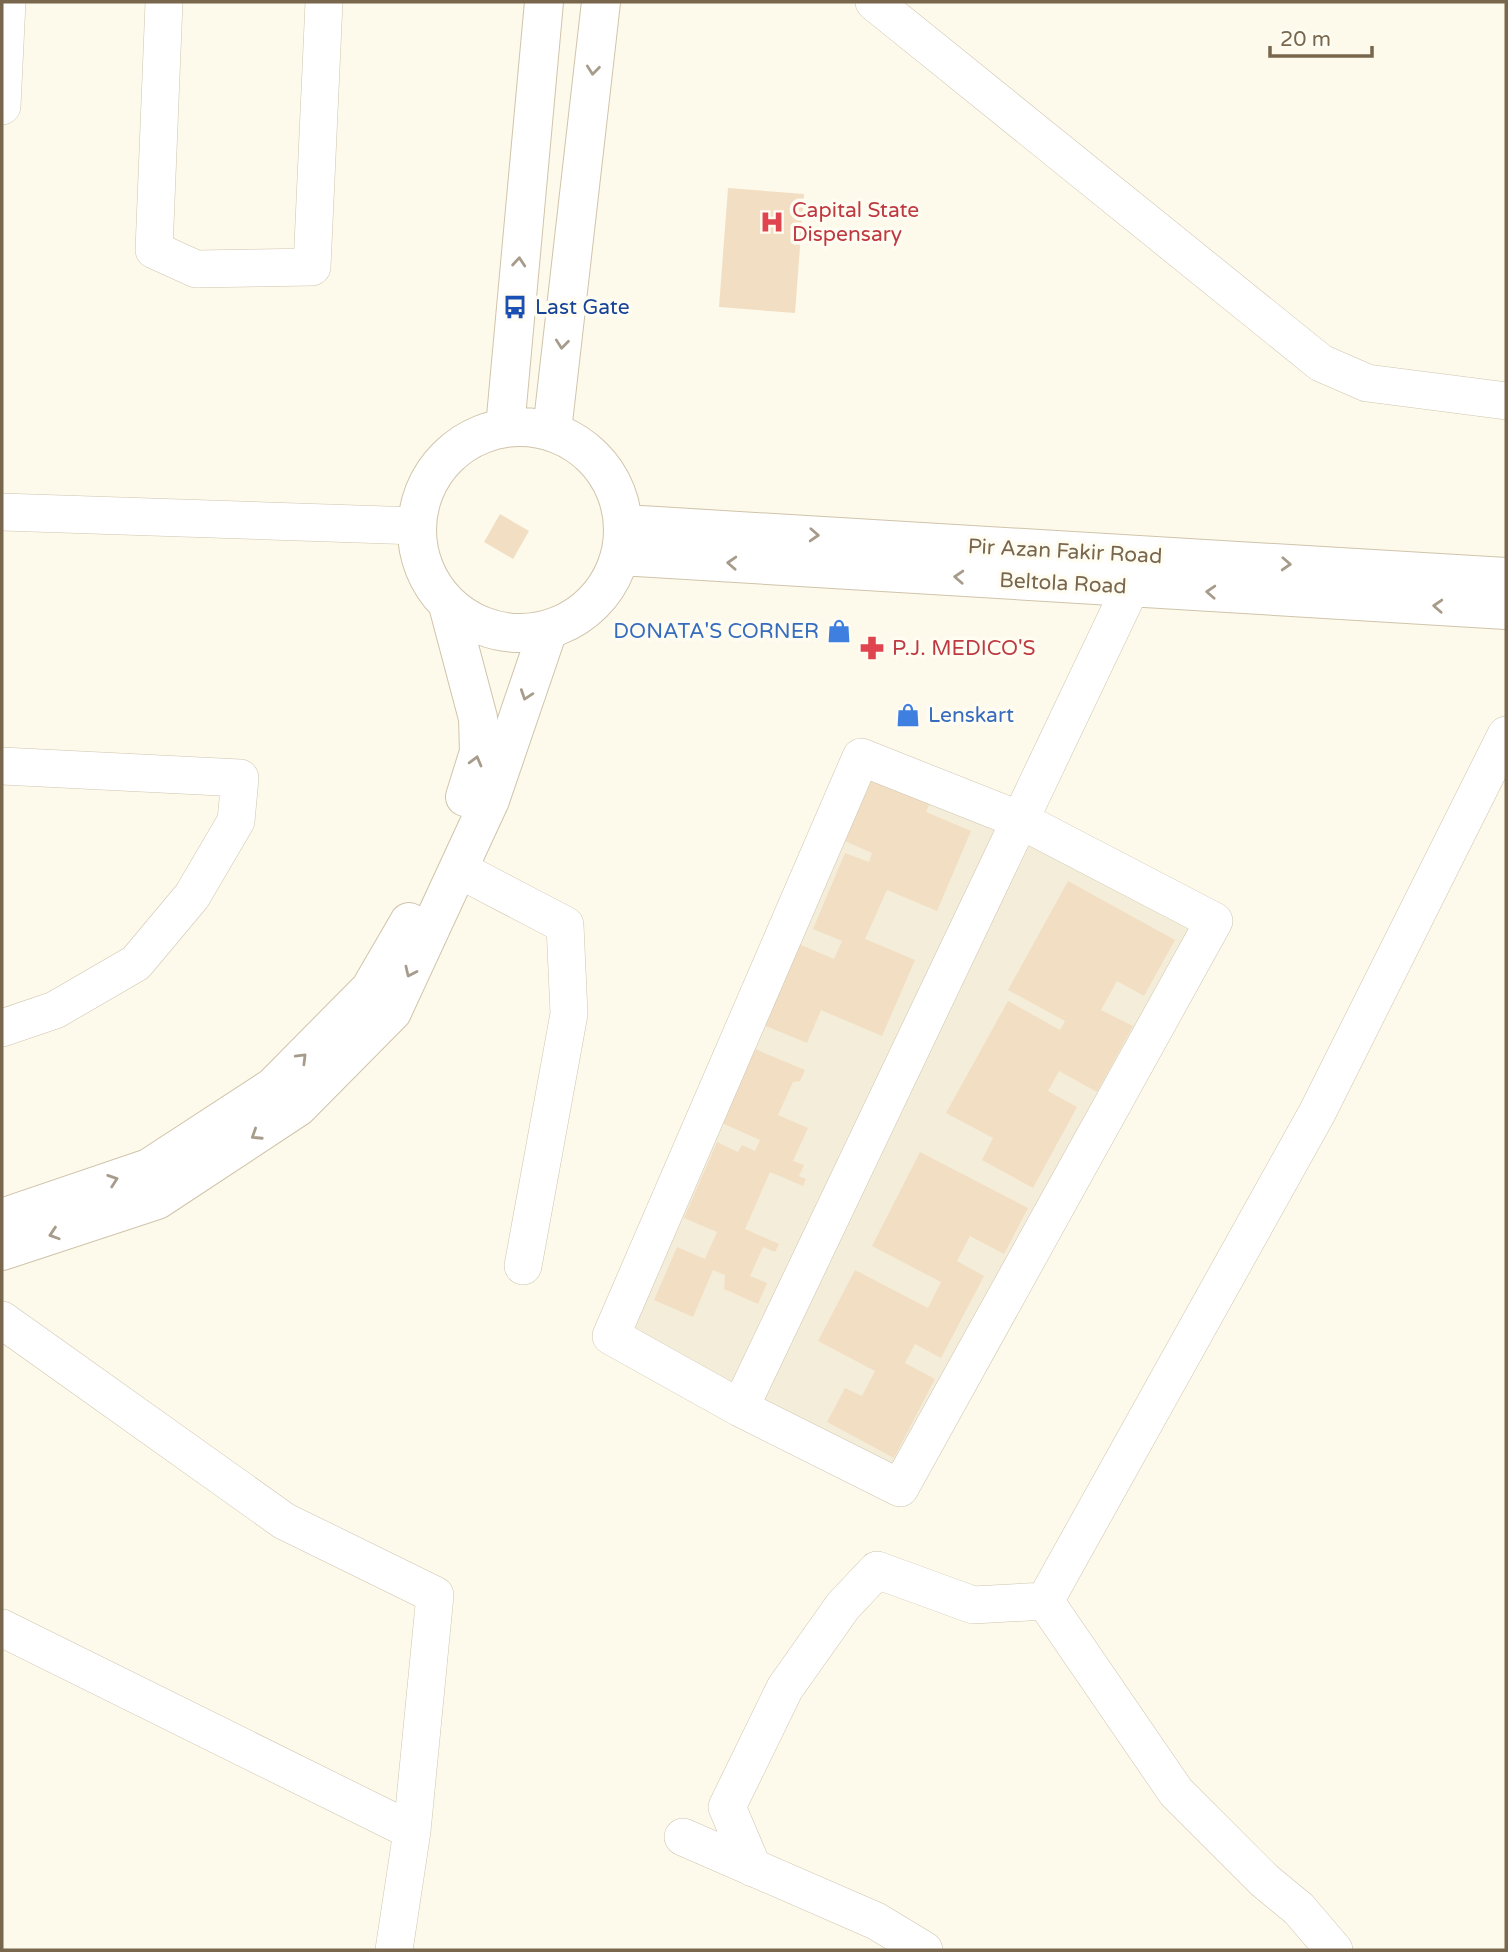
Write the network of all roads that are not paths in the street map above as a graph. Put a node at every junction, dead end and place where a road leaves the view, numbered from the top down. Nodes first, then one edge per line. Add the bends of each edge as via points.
1 (164, 2) edge
2 (324, 2) edge
3 (544, 2) edge
4 (601, 2) edge
5 (874, 2) edge
6 (5, 4) edge
7 (2, 106) edge
8 (1506, 401) edge
9 (505, 428) junction
10 (552, 432) junction
11 (2, 512) edge
12 (417, 526) junction
13 (622, 540) junction
14 (1506, 577) edge
15 (1131, 587) junction
16 (448, 605) junction
17 (1506, 610) edge
18 (548, 630) junction
19 (1506, 735) edge
20 (2, 766) edge
21 (1020, 820) junction
22 (458, 869) junction
23 (2, 1028) edge
24 (2, 1218) edge
25 (2, 1251) edge
26 (523, 1266) dead end
27 (2, 1320) edge
28 (740, 1408) junction
29 (1045, 1601) junction
30 (2, 1628) edge
31 (412, 1831) junction
32 (683, 1837) dead end
33 (753, 1868) junction
34 (394, 1950) edge
35 (923, 1950) edge
36 (1334, 1950) edge

1 - 2 street via 154,250 196,269 312,267
9 -> 3 main road
4 -> 10 main road
5 - 8 street via 1321,363 1367,383
6 - 7 street
9 - 10 main road
9 - 12 main road via 471,439 444,461 425,491
10 - 13 main road via 580,445 602,467 617,494
11 - 12 street
12 - 16 main road via 420,555 430,582
13 -> 14 main road, Pir Azan Fakir Road
15 -> 13 main road, Beltola Road
13 - 18 main road via 605,589 580,614
17 -> 15 main road, Beltola Road
15 - 21 street
16 - 18 main road via 495,631
24 -> 16 main road via 149,1168 273,1087 370,989 447,856 479,752 478,718
18 -> 22 main road via 490,800
19 - 29 street via 1317,1113
20 - 23 street via 240,778 236,821 192,896 136,963 55,1010
21 - 28 street
21 - 28 street via 861,757 611,1336
21 - 28 street via 1214,921 900,1488
22 -> 25 main road via 392,1012 298,1107 158,1200
22 - 26 street via 565,925 569,1014
27 - 31 street via 284,1521 435,1595
29 - 33 street via 974,1605 877,1570 843,1605 785,1688 727,1807
29 - 36 street via 1175,1792 1299,1909
30 - 31 street
31 - 34 street
32 - 33 street
33 - 35 street via 876,1921

